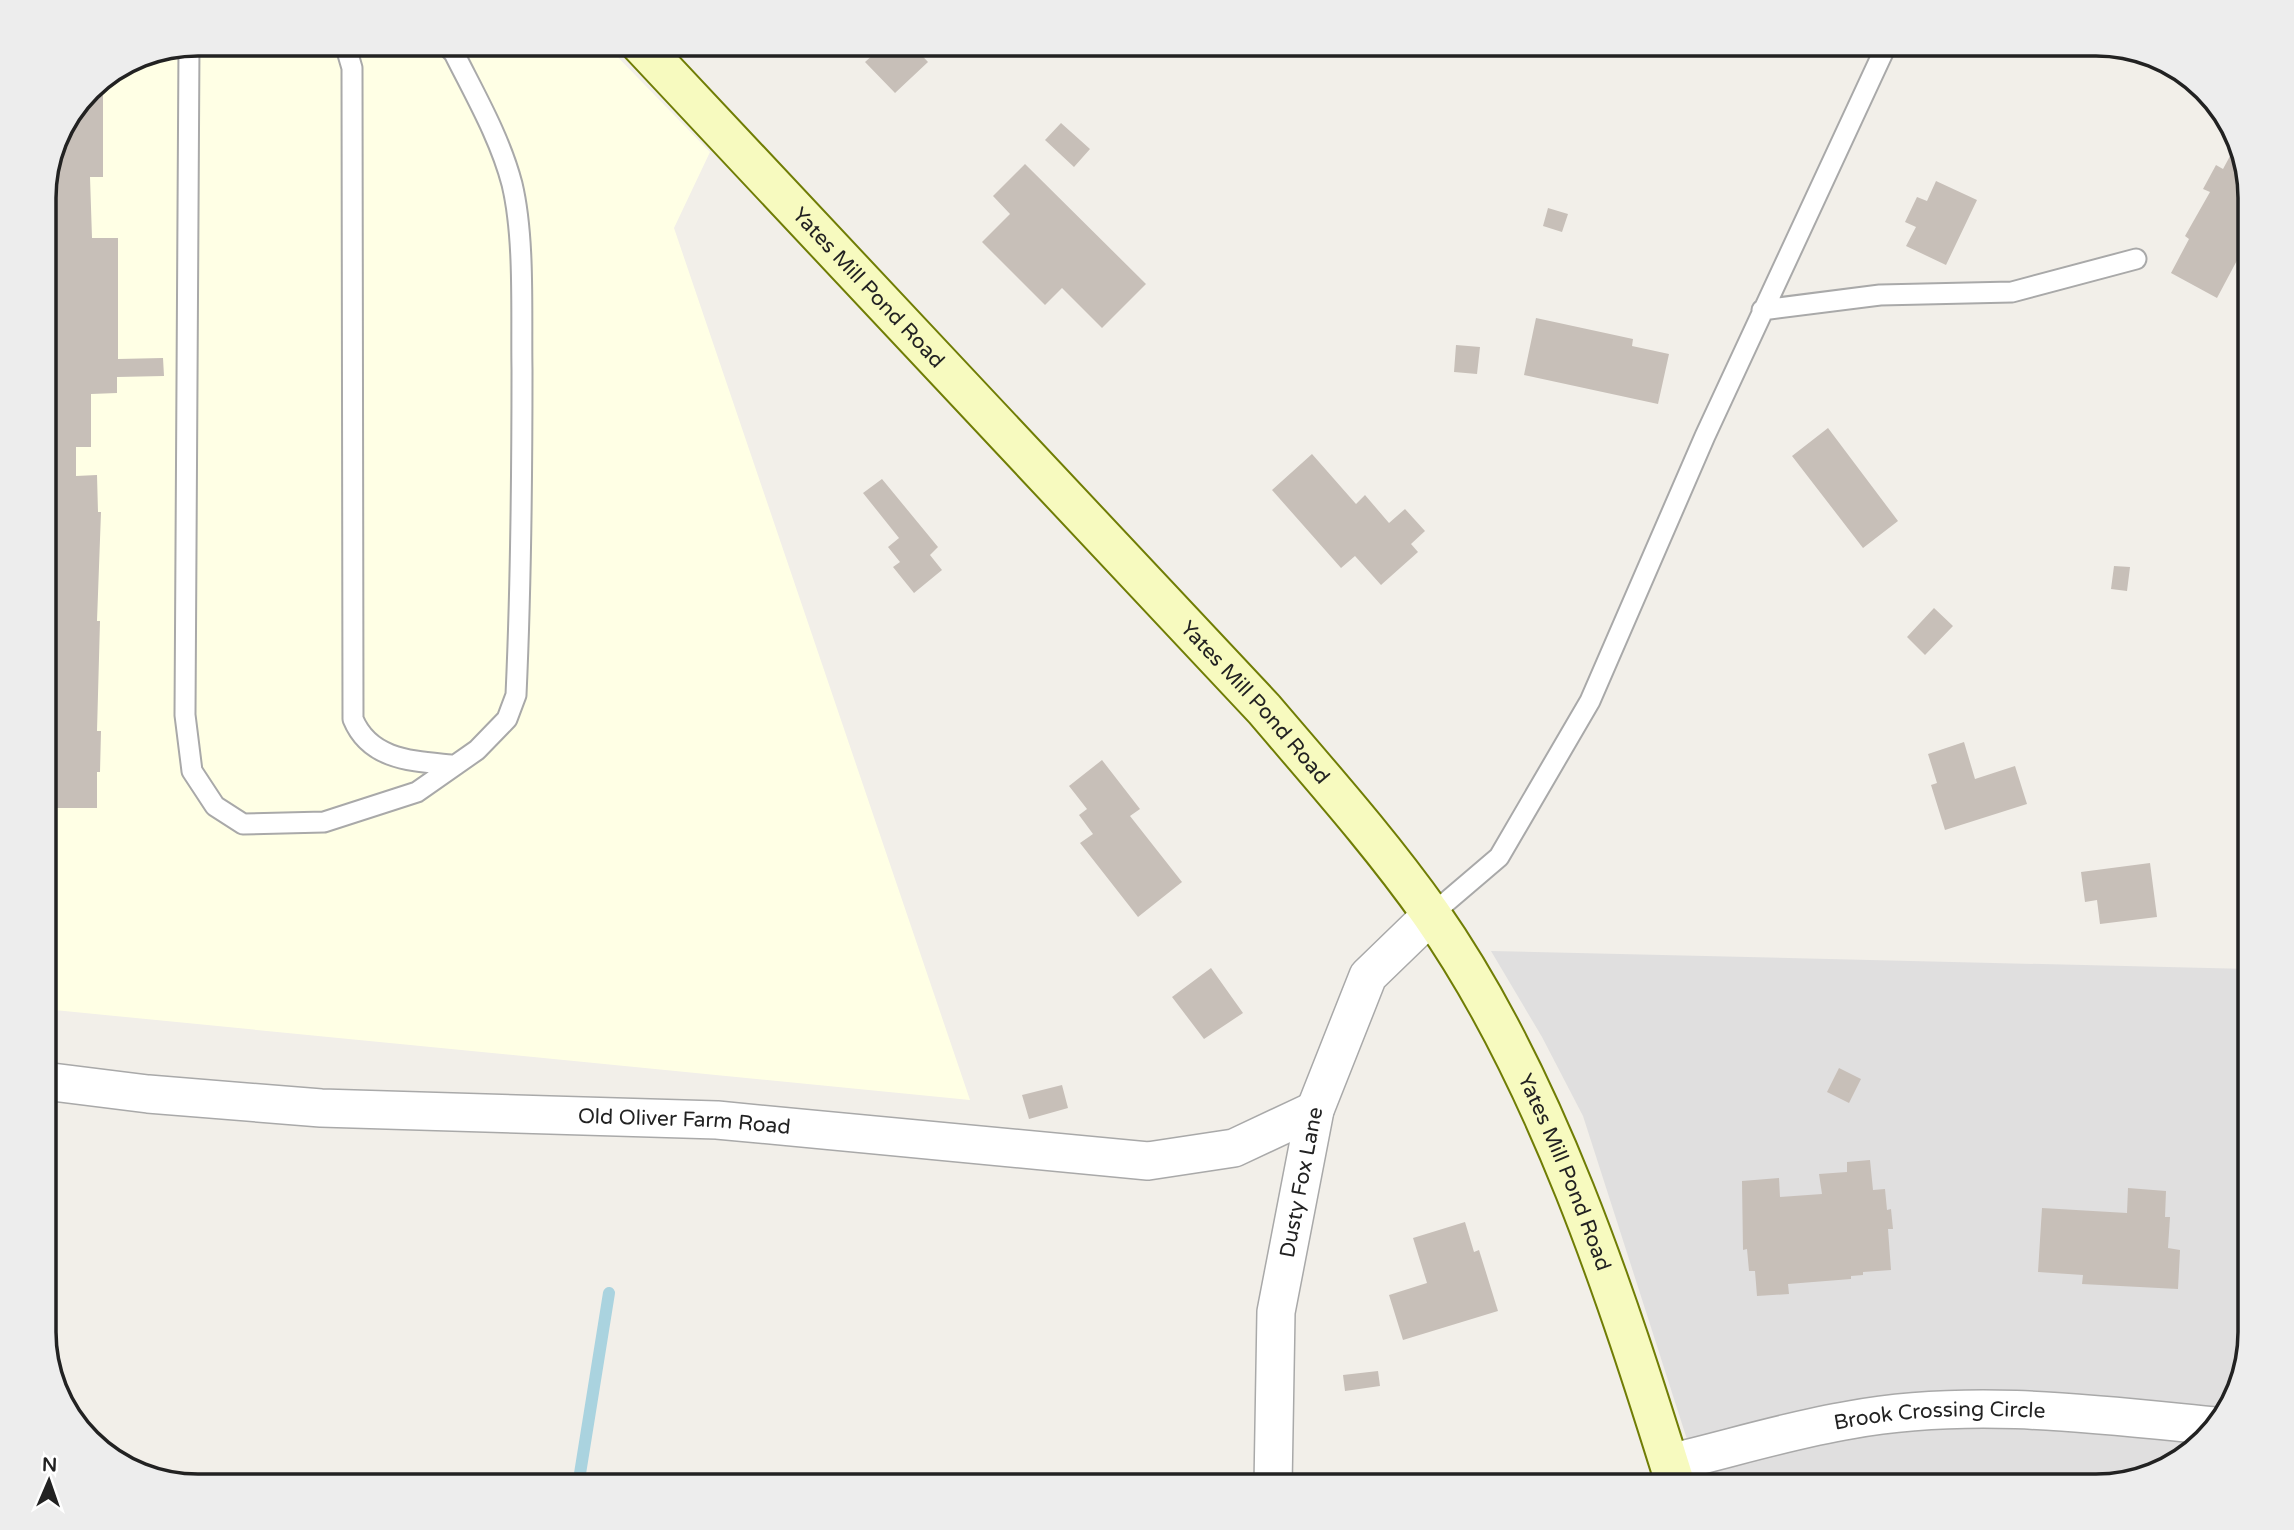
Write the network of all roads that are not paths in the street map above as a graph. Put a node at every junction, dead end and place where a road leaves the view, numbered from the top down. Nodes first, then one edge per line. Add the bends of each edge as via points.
1 (189, 56) edge
2 (348, 56) edge
3 (456, 56) edge
4 (651, 56) edge
5 (1881, 56) edge
6 (2136, 259) dead end
7 (1762, 310) junction
8 (451, 765) junction
9 (1431, 915) junction
10 (56, 1082) edge
11 (1315, 1110) junction
12 (2204, 1425) edge
13 (1273, 1474) edge
14 (1673, 1474) edge
15 (1676, 1474) edge

1 - 8 lane via 185,715 192,771 215,806 243,824 269,825 324,822 417,792
2 - 8 lane via 353,719 374,749 402,760
3 - 8 lane via 492,128 512,184 517,222 522,316 521,591 516,695 507,719 477,750
4 - 9 street, Yates Mill Pond Road via 1264,709
5 - 7 lane
6 - 7 lane via 2012,292 1880,295
7 - 9 lane via 1590,701 1499,857
9 - 11 street, Dusty Fox Lane via 1368,976
9 - 14 street, Yates Mill Pond Road via 1525,1078 1598,1254
10 - 11 street, Old Oliver Farm Road via 321,1108 717,1120 1148,1161 1234,1148
11 - 13 street, Dusty Fox Lane via 1276,1312
12 - 15 street, Brook Crossing Circle via 2052,1410 1958,1410 1850,1420

